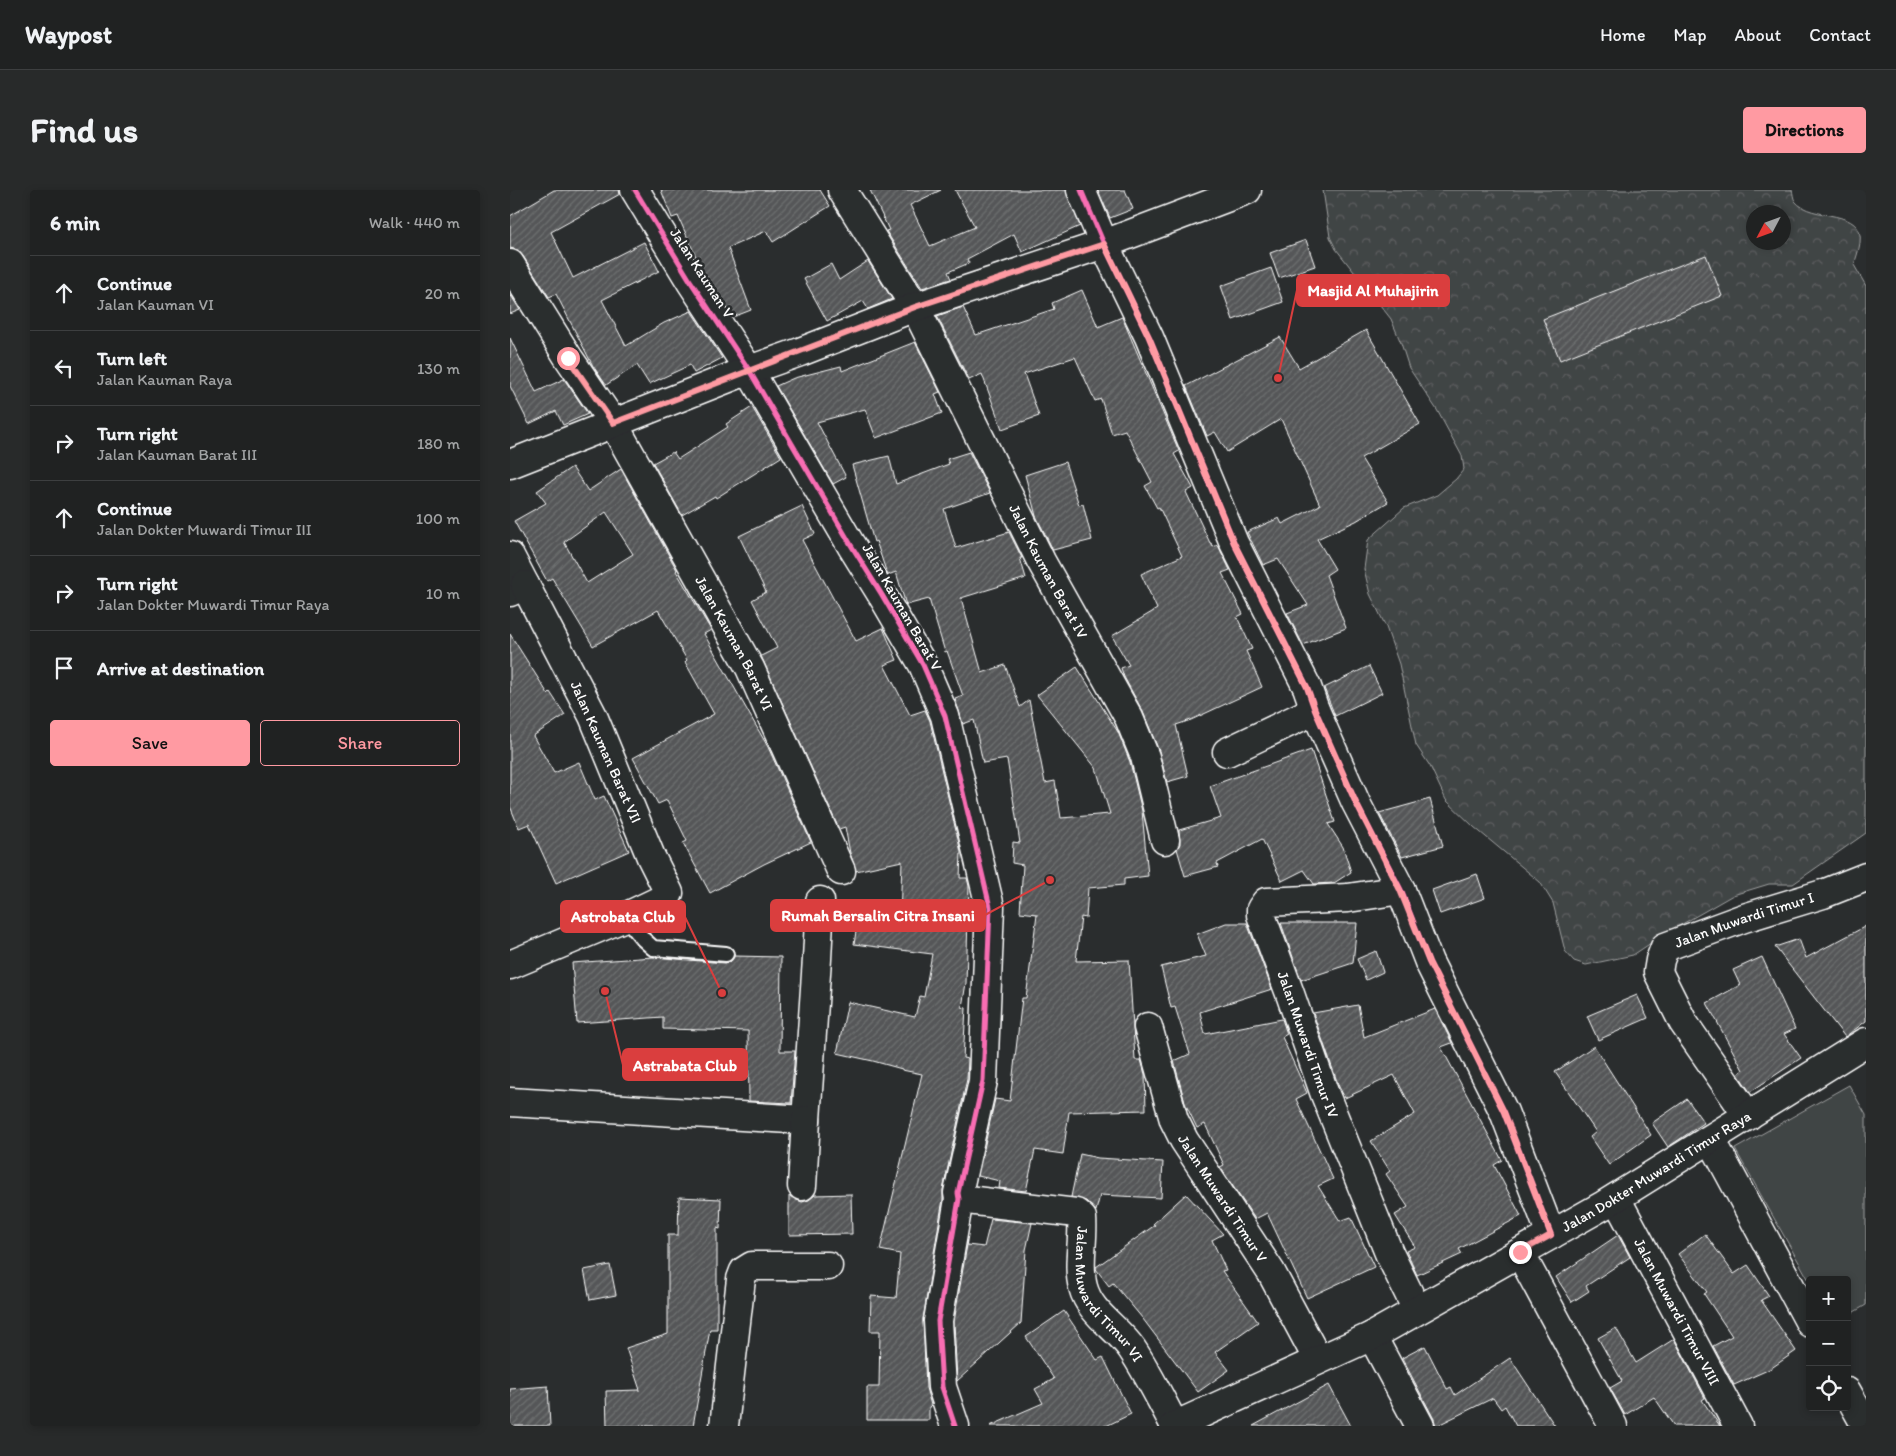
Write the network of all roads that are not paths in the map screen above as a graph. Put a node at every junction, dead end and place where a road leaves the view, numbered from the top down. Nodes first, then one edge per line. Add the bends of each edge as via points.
1 (635, 190) edge
2 (842, 190) edge
3 (1081, 190) edge
4 (1247, 190) edge
5 (1104, 244) junction
6 (510, 264) edge
7 (915, 307) junction
8 (749, 370) junction
9 (613, 423) junction
10 (510, 464) edge
11 (510, 556) edge
12 (517, 588) edge
13 (1315, 710) junction
14 (1227, 752) dead end
15 (1165, 840) dead end
16 (841, 871) dead end
17 (1866, 877) edge
18 (1400, 890) junction
19 (820, 900) dead end
20 (625, 917) junction
21 (726, 954) dead end
22 (510, 965) edge
23 (1148, 1027) dead end
24 (1866, 1042) edge
25 (510, 1102) edge
26 (1748, 1116) junction
27 (806, 1120) junction
28 (1711, 1139) junction
29 (802, 1186) dead end
30 (1616, 1198) junction
31 (959, 1199) junction
32 (1551, 1235) junction
33 (1520, 1252) junction
34 (828, 1266) dead end
35 (1418, 1310) junction
36 (1809, 1321) edge
37 (1372, 1336) junction
38 (1318, 1360) junction
39 (1851, 1399) edge
40 (724, 1426) edge
41 (956, 1426) edge
42 (1174, 1426) edge
43 (1420, 1426) edge
44 (1613, 1426) edge
45 (1738, 1426) edge
46 (1866, 1426) edge

1 - 8 street, Jalan Kauman V
2 - 7 street, Jalan Kauman Barat IV
3 - 5 street
4 - 5 street
5 - 7 street
5 - 13 street via 1149,337 1234,543 1307,687
6 - 9 street, Jalan Kauman Barat VI
7 - 8 street
7 - 15 street, Jalan Kauman Barat IV via 1041,561 1129,718 1146,757
8 - 9 street
8 - 31 street, Jalan Kauman Barat V via 914,649 936,690 945,716 990,907 983,1081
9 - 10 street
9 - 16 street, Jalan Kauman Barat VI via 750,668
11 - 12 street, Jalan Kauman Barat VII
12 - 20 street, Jalan Kauman Barat VII via 593,716 668,891 668,896
13 - 14 street
13 - 18 street via 1356,803
17 - 26 street, Jalan Muwardi Timur I via 1665,948 1658,972 1683,1022
18 - 32 street via 1429,962 1504,1112
18 - 35 street, Jalan Muwardi Timur IV via 1348,898 1266,902 1261,915 1324,1092 1389,1253
19 - 27 street
20 - 21 lane via 653,948
20 - 22 street
23 - 38 street, Jalan Muwardi Timur V via 1174,1120 1184,1140 1271,1272
24 - 26 street, Jalan Dokter Muwardi Timur Raya
25 - 27 street
26 - 28 street, Jalan Dokter Muwardi Timur Raya
27 - 29 street
28 - 30 street, Jalan Dokter Muwardi Timur Raya
28 - 36 street
30 - 32 street, Jalan Dokter Muwardi Timur Raya
30 - 45 street, Jalan Muwardi Timur VIII
31 - 41 street, Jalan Kauman Barat V via 938,1321 942,1387
31 - 42 street, Jalan Muwardi Timur VI via 1076,1213 1082,1218 1083,1288 1090,1303 1132,1349
32 - 33 street, Jalan Dokter Muwardi Timur Raya
33 - 35 street, Jalan Dokter Muwardi Timur Raya
33 - 44 street
34 - 40 street via 752,1266 744,1272
35 - 37 street, Jalan Dokter Muwardi Timur Raya
37 - 38 street, Jalan Dokter Muwardi Timur Raya
37 - 43 street
38 - 42 street, Jalan Dokter Muwardi Timur Raya
39 - 46 street

